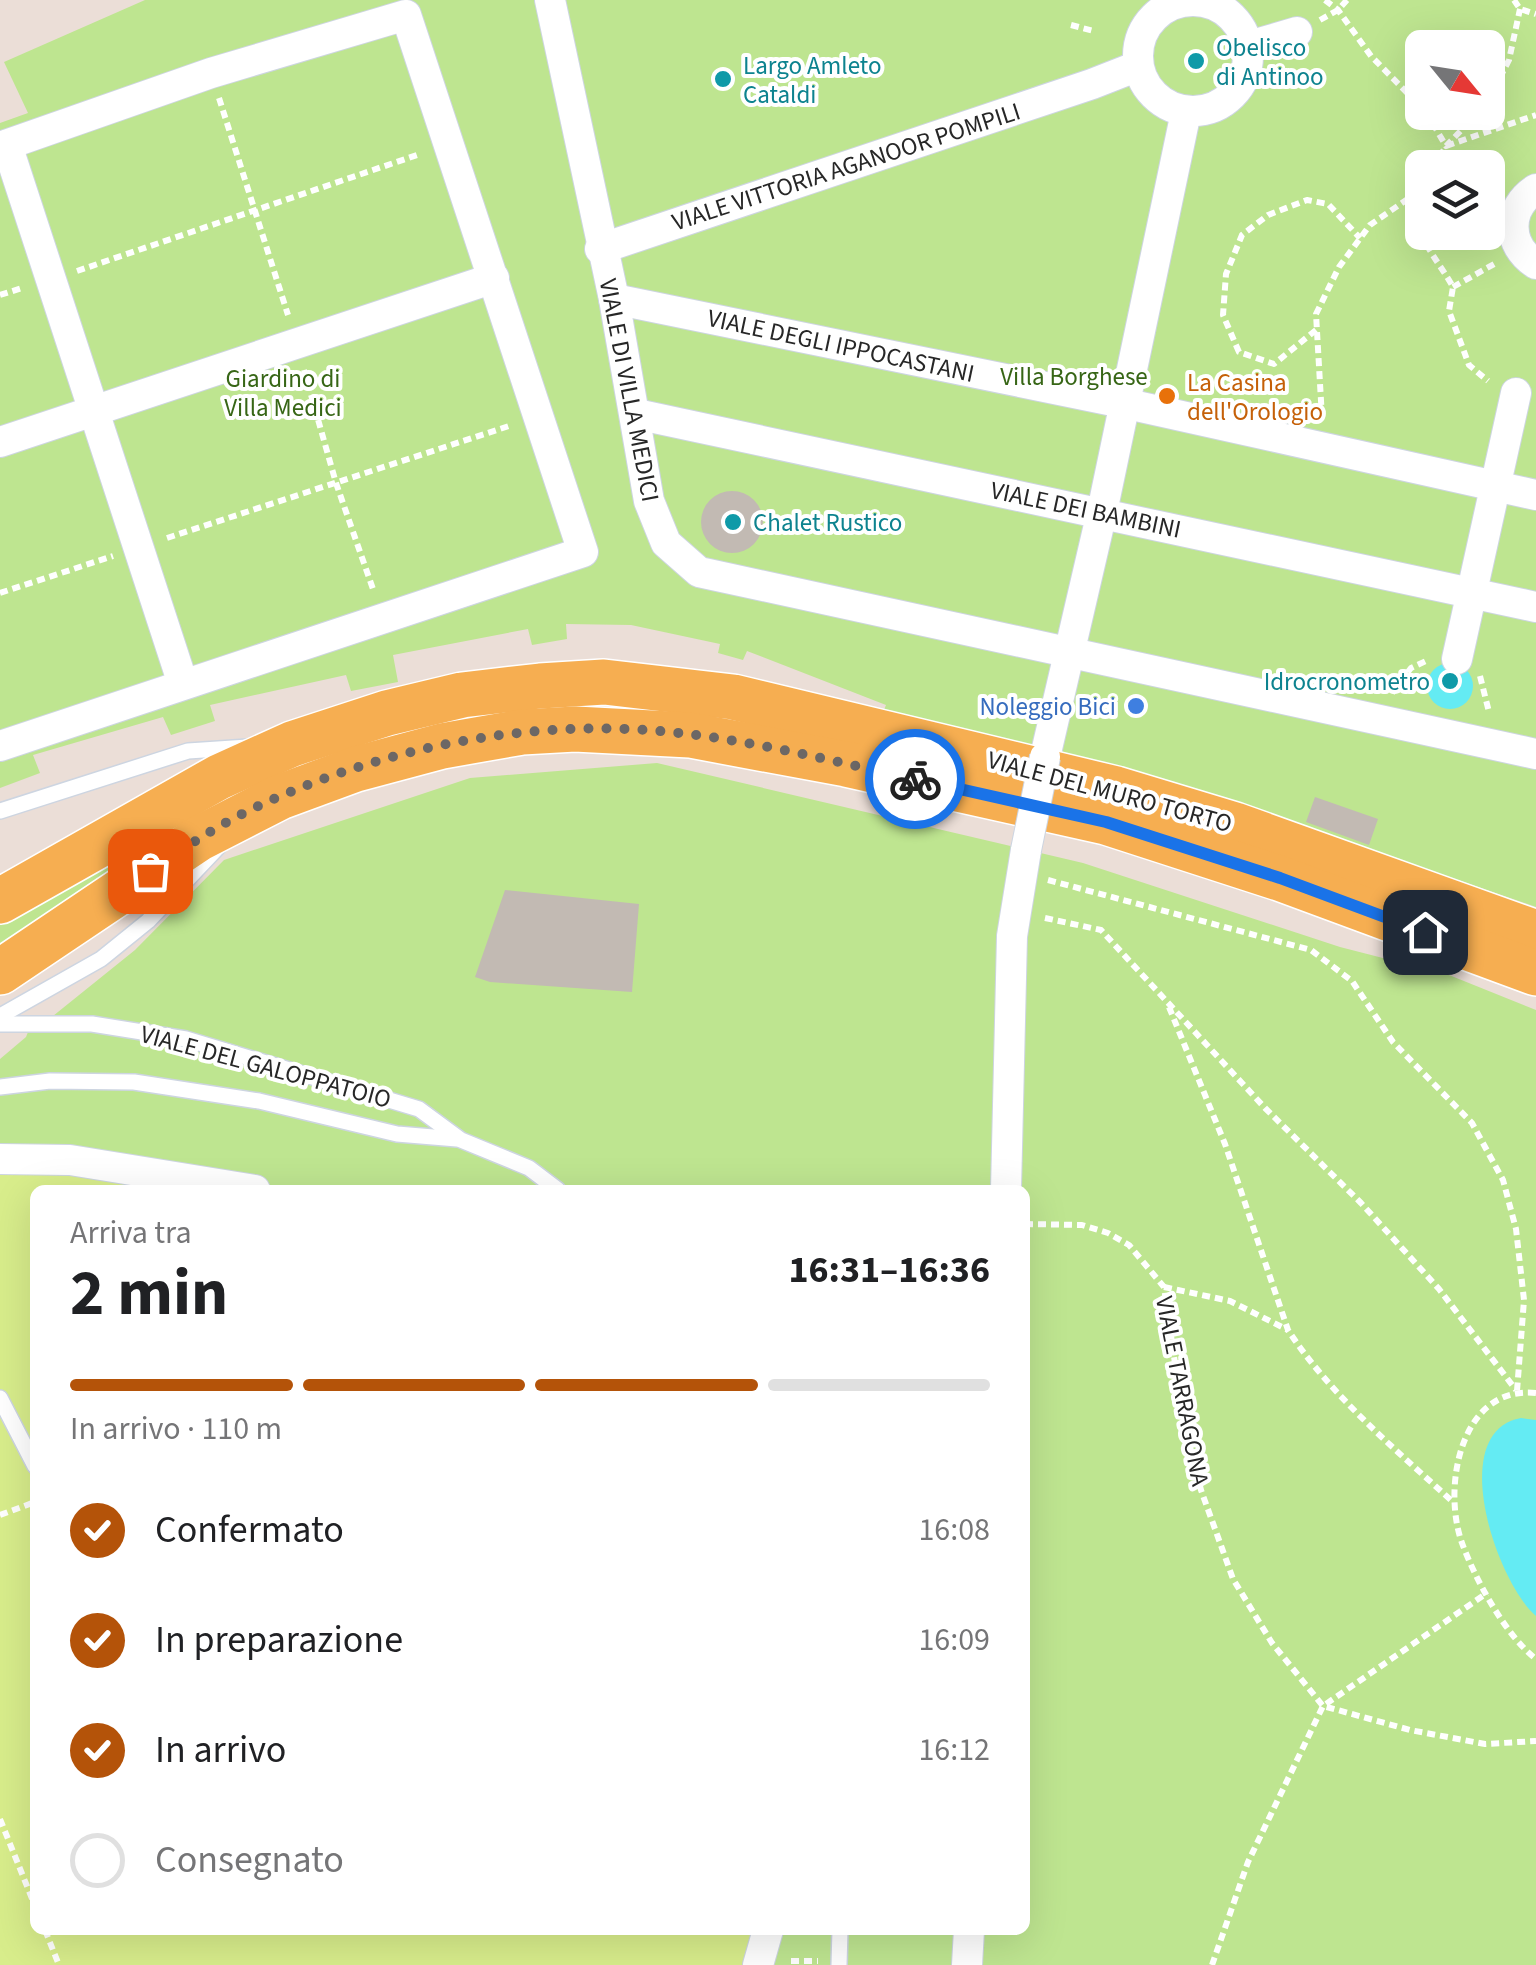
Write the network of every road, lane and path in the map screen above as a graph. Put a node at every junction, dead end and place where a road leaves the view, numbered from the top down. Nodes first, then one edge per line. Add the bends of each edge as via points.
1 (550, 0) edge
2 (1325, 0) edge
3 (1514, 0) edge
4 (1217, 2) edge
5 (1159, 4) edge
6 (1520, 9) junction
7 (1536, 14) edge
8 (1070, 25) dead end
9 (1094, 31) dead end
10 (1297, 32) dead end
11 (1248, 46) junction
12 (1138, 66) junction
13 (1505, 68) edge
14 (1405, 91) edge
15 (1186, 112) junction
16 (1536, 115) edge
17 (1436, 130) edge
18 (1462, 130) edge
19 (449, 144) junction
20 (4, 146) edge
21 (1446, 146) junction
22 (1443, 150) edge
23 (1536, 189) edge
24 (1405, 201) edge
25 (1360, 238) junction
26 (600, 248) junction
27 (1430, 250) edge
28 (1529, 259) edge
29 (494, 278) junction
30 (53, 279) junction
31 (1453, 287) junction
32 (0, 295) edge
33 (614, 299) junction
34 (1316, 330) junction
35 (1516, 393) joint
36 (1123, 403) junction
37 (93, 411) junction
38 (636, 414) junction
39 (538, 416) junction
40 (0, 442) edge
41 (1324, 449) junction
42 (1495, 487) junction
43 (1536, 496) edge
44 (1102, 512) junction
45 (138, 548) junction
46 (0, 593) edge
47 (1471, 593) junction
48 (1536, 607) edge
49 (1067, 654) junction
50 (1457, 659) dead end
51 (183, 684) junction
52 (292, 744) junction
53 (0, 746) edge
54 (1536, 754) edge
55 (0, 811) edge
56 (248, 811) junction
57 (1091, 890) dead end
58 (0, 901) edge
59 (1014, 924) junction
60 (1536, 933) edge
61 (0, 972) edge
62 (1536, 973) edge
63 (1166, 1000) junction
64 (0, 1020) edge
65 (0, 1087) edge
66 (461, 1140) junction
67 (0, 1159) edge
68 (224, 1185) edge
69 (551, 1185) edge
70 (1006, 1185) edge
71 (1030, 1224) edge
72 (1164, 1287) junction
73 (1288, 1330) junction
74 (1517, 1391) junction
75 (1536, 1393) edge
76 (0, 1398) edge
77 (30, 1456) edge
78 (1453, 1502) junction
79 (30, 1504) edge
80 (0, 1516) edge
81 (1487, 1593) junction
82 (1536, 1659) edge
83 (1323, 1706) junction
84 (1536, 1742) edge
85 (0, 1820) edge
86 (30, 1894) edge
87 (47, 1935) edge
88 (766, 1935) edge
89 (840, 1935) edge
90 (970, 1935) edge
91 (758, 1963) edge
92 (840, 1963) edge
93 (59, 1965) edge
94 (968, 1965) edge
95 (1212, 1965) edge

1 - 26 street, VIALE DI VILLA MEDICI
2 - 14 path
3 - 6 path
4 - 5 street
4 - 11 street via 1243,30
5 - 12 street via 1139,44
6 - 7 path
6 - 13 path
8 - 9 path
10 - 11 street
11 - 15 street via 1240,86 1216,106
12 - 15 street via 1147,88
12 - 26 street, VIALE VITTORIA AGANOOR POMPILI
15 - 36 street
16 - 21 path
17 - 21 path
18 - 21 path
19 - 20 street via 406,15 211,73
19 - 29 street
19 - 30 path
20 - 30 street
21 - 22 path
23 - 28 street via 1513,220 1516,244
24 - 25 path
25 - 34 path via 1316,314
25 - 34 path via 1328,204 1306,200 1268,215 1242,235 1226,274 1222,315 1239,352 1274,364
26 - 33 street, VIALE DI VILLA MEDICI
27 - 31 path
28 - 31 path via 1488,266
29 - 37 street
29 - 39 street
30 - 32 path
30 - 37 street
31 - 35 path via 1449,311 1469,365
33 - 36 street, VIALE DEGLI IPPOCASTANI
33 - 38 street, VIALE DI VILLA MEDICI
34 - 41 path
35 - 42 street
36 - 41 street, VIALE DEGLI IPPOCASTANI
36 - 44 street
37 - 40 street
37 - 45 street
38 - 44 street, VIALE DEI BAMBINI
38 - 49 street, VIALE DI VILLA MEDICI via 649,501 666,543 699,572
39 - 45 path
39 - 51 street via 583,552
41 - 42 street, VIALE DEGLI IPPOCASTANI
42 - 43 street, VIALE DEGLI IPPOCASTANI
42 - 47 street
44 - 47 street, VIALE DEI BAMBINI
44 - 49 street
45 - 46 path
45 - 51 street
47 - 48 street, VIALE DEI BAMBINI
47 - 50 street
49 - 54 street, VIALE DI VILLA MEDICI
49 - 59 street, bridge
51 - 53 street
52 - 55 lane via 188,751
52 - 58 main road, VIALE DEL MURO TORTO via 219,777
52 - 60 main road, VIALE DEL MURO TORTO via 462,695 576,683 692,690 1116,788
56 - 61 main road, VIALE DEL MURO TORTO
56 - 62 main road, VIALE DEL MURO TORTO via 356,770 484,738 575,728 670,733 1106,822
56 - 64 lane, VIALE DEL GALOPPATOIO via 130,936
57 - 74 path via 1311,950 1352,981 1393,1042 1472,1123 1503,1180 1524,1300
59 - 63 path via 1101,930
59 - 70 street
63 - 73 path via 1225,1144
63 - 74 path via 1426,1275
64 - 66 lane, VIALE DEL GALOPPATOIO via 186,1038 419,1109
65 - 66 lane, VIALE DEL GALOPPATOIO via 134,1082 259,1101 397,1134
66 - 69 lane, VIALE DEL GALOPPATOIO via 529,1168
67 - 68 street via 70,1160
71 - 72 path, VIALE TARRAGONA via 1082,1225 1108,1234 1129,1246
72 - 73 path via 1230,1301
72 - 83 path, VIALE TARRAGONA via 1183,1419 1233,1579 1272,1643
73 - 78 path via 1377,1433
74 - 75 path
74 - 78 path via 1492,1400 1471,1425
76 - 77 lane
78 - 81 path via 1462,1543
79 - 80 path
81 - 82 path via 1520,1646
81 - 83 path
83 - 84 path via 1485,1744
83 - 95 path via 1255,1847
85 - 86 path
87 - 93 path
88 - 91 street
89 - 92 lane
90 - 94 street
91 - 92 path

